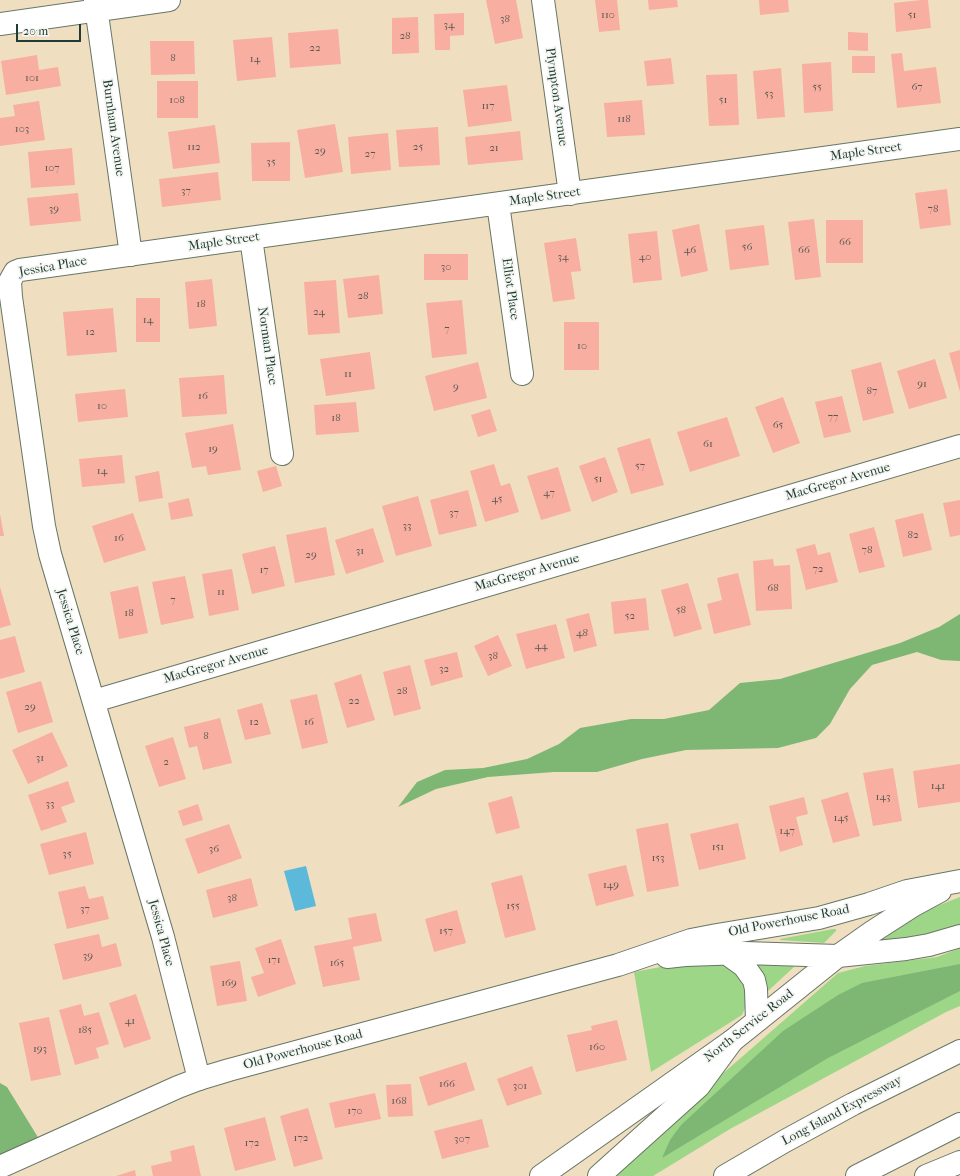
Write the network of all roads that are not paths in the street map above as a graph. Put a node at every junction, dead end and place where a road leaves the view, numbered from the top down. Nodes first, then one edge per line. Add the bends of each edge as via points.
1 (168, 0) edge
2 (543, 0) edge
3 (96, 5) edge
4 (0, 24) edge
5 (960, 139) edge
6 (570, 194) junction
7 (498, 204) junction
8 (251, 238) junction
9 (131, 255) junction
10 (522, 374) dead end
11 (960, 446) edge
12 (282, 454) dead end
13 (94, 701) junction
14 (960, 882) edge
15 (960, 936) edge
16 (726, 953) junction
17 (838, 956) junction
18 (618, 965) junction
19 (757, 1021) junction
20 (732, 1041) junction
21 (960, 1051) edge
22 (199, 1079) junction
23 (960, 1124) edge
24 (960, 1162) edge
25 (0, 1167) edge
26 (541, 1176) edge
27 (599, 1176) edge
28 (725, 1176) edge
29 (857, 1176) edge
30 (926, 1176) edge

1 - 3 main road
2 - 6 main road, Plympton Avenue
3 - 4 main road
3 - 9 main road, Burnham Avenue
5 - 6 main road, Maple Street
6 - 7 main road, Maple Street
7 - 8 main road, Maple Street
7 - 10 main road, Elliot Place
8 - 9 main road, Maple Street
8 - 12 main road, Norman Place
9 - 13 main road, Jessica Place via 20,270 15,272 10,281 44,526
11 - 13 main road, MacGregor Avenue
13 - 22 main road, Jessica Place via 163,937
14 - 17 main road, North Service Road via 914,905
14 - 18 main road, Old Powerhouse Road via 907,891 820,918 691,940
15 - 17 main road, Old Powerhouse Road via 906,949
16 - 17 main road, Old Powerhouse Road
16 - 18 main road, Old Powerhouse Road via 673,956
16 - 19 main road via 744,966 754,980
17 - 19 main road, North Service Road
18 - 22 main road, Old Powerhouse Road
19 - 20 main road, North Service Road
20 - 26 main road, North Service Road
20 - 27 main road via 699,1086
21 - 28 main road, Long Island Expressway via 853,1104
22 - 25 main road, Old Powerhouse Road
23 - 29 main road
24 - 30 main road

